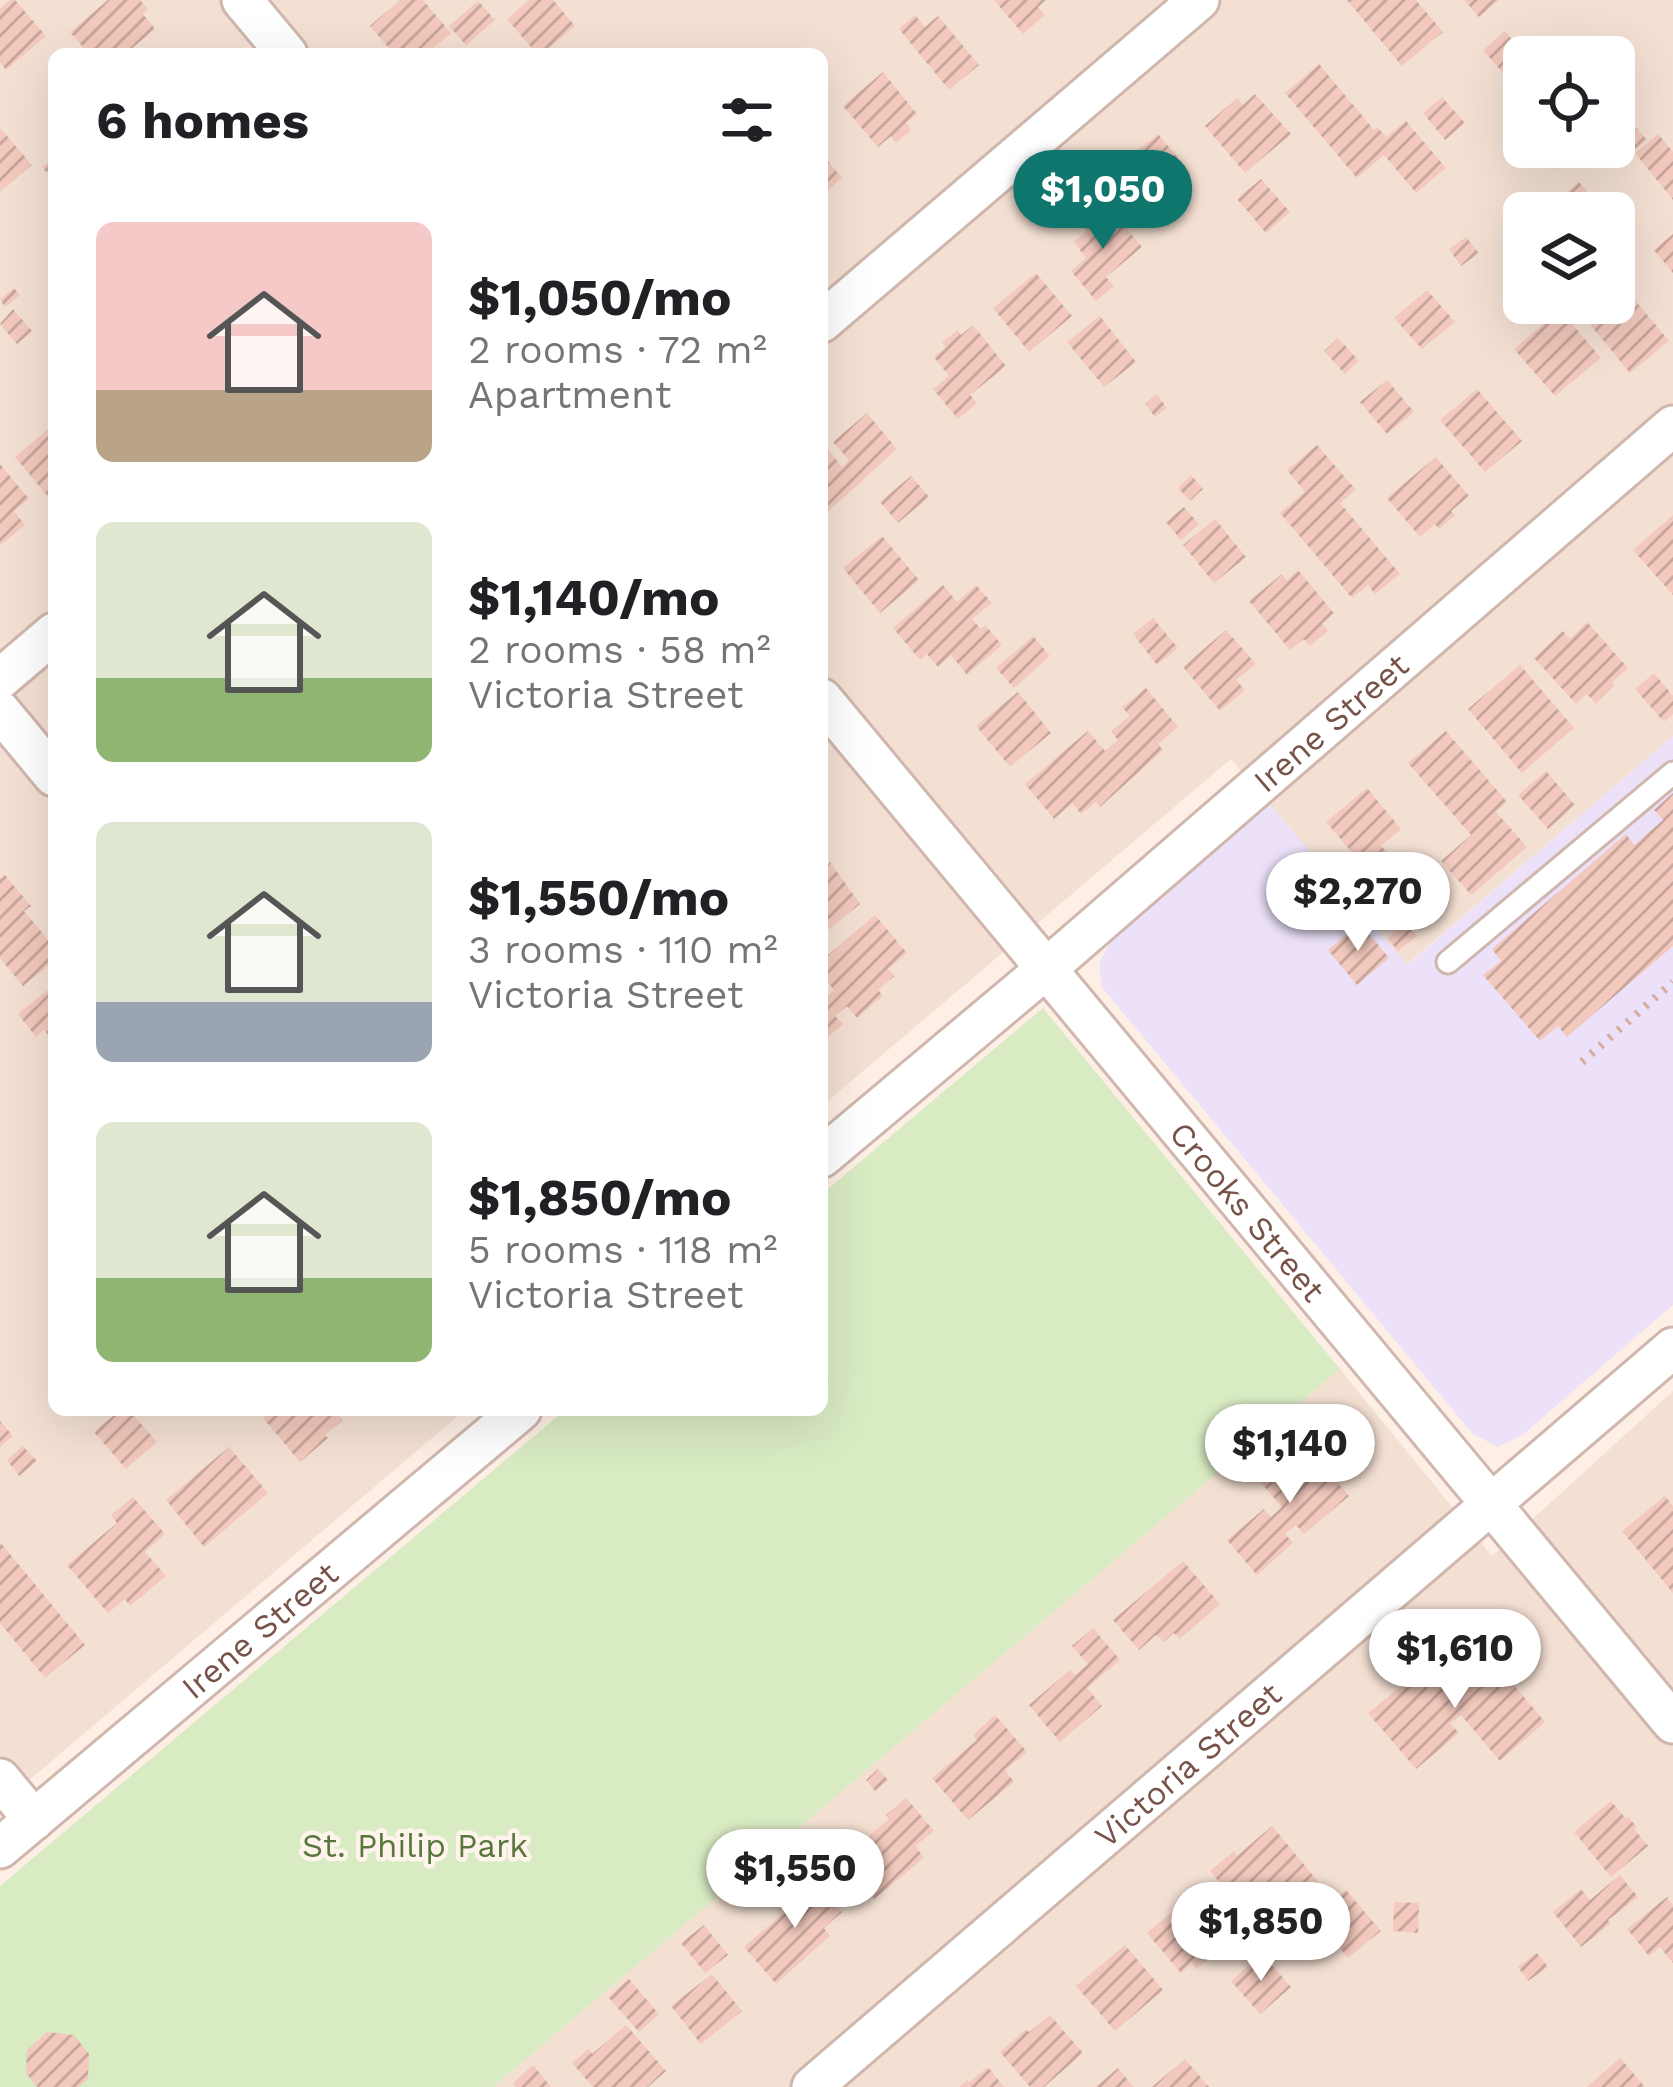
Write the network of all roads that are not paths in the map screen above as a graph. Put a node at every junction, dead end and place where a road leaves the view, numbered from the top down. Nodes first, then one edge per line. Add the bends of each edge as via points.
1 (242, 0) edge
2 (1199, 0) edge
3 (282, 48) edge
4 (828, 317) edge
5 (1673, 426) edge
6 (48, 638) edge
7 (0, 679) edge
8 (828, 706) edge
9 (0, 711) edge
10 (48, 769) edge
11 (1673, 773) edge
12 (1448, 962) dead end
13 (1046, 969) junction
14 (828, 1152) edge
15 (1673, 1348) edge
16 (514, 1416) edge
17 (1492, 1505) junction
18 (1673, 1723) edge
19 (0, 1779) edge
20 (34, 1820) junction
21 (0, 1849) edge
22 (812, 2087) edge

1 - 3 street
2 - 4 street
5 - 13 street, Irene Street
6 - 7 street
8 - 13 street, Crooks Street
9 - 10 street
11 - 12 lane
13 - 14 street, Irene Street
13 - 17 street, Crooks Street
15 - 17 street, Victoria Street
16 - 20 street, Irene Street
17 - 18 street, Crooks Street
17 - 22 street, Victoria Street
19 - 20 street
20 - 21 street, Irene Street

